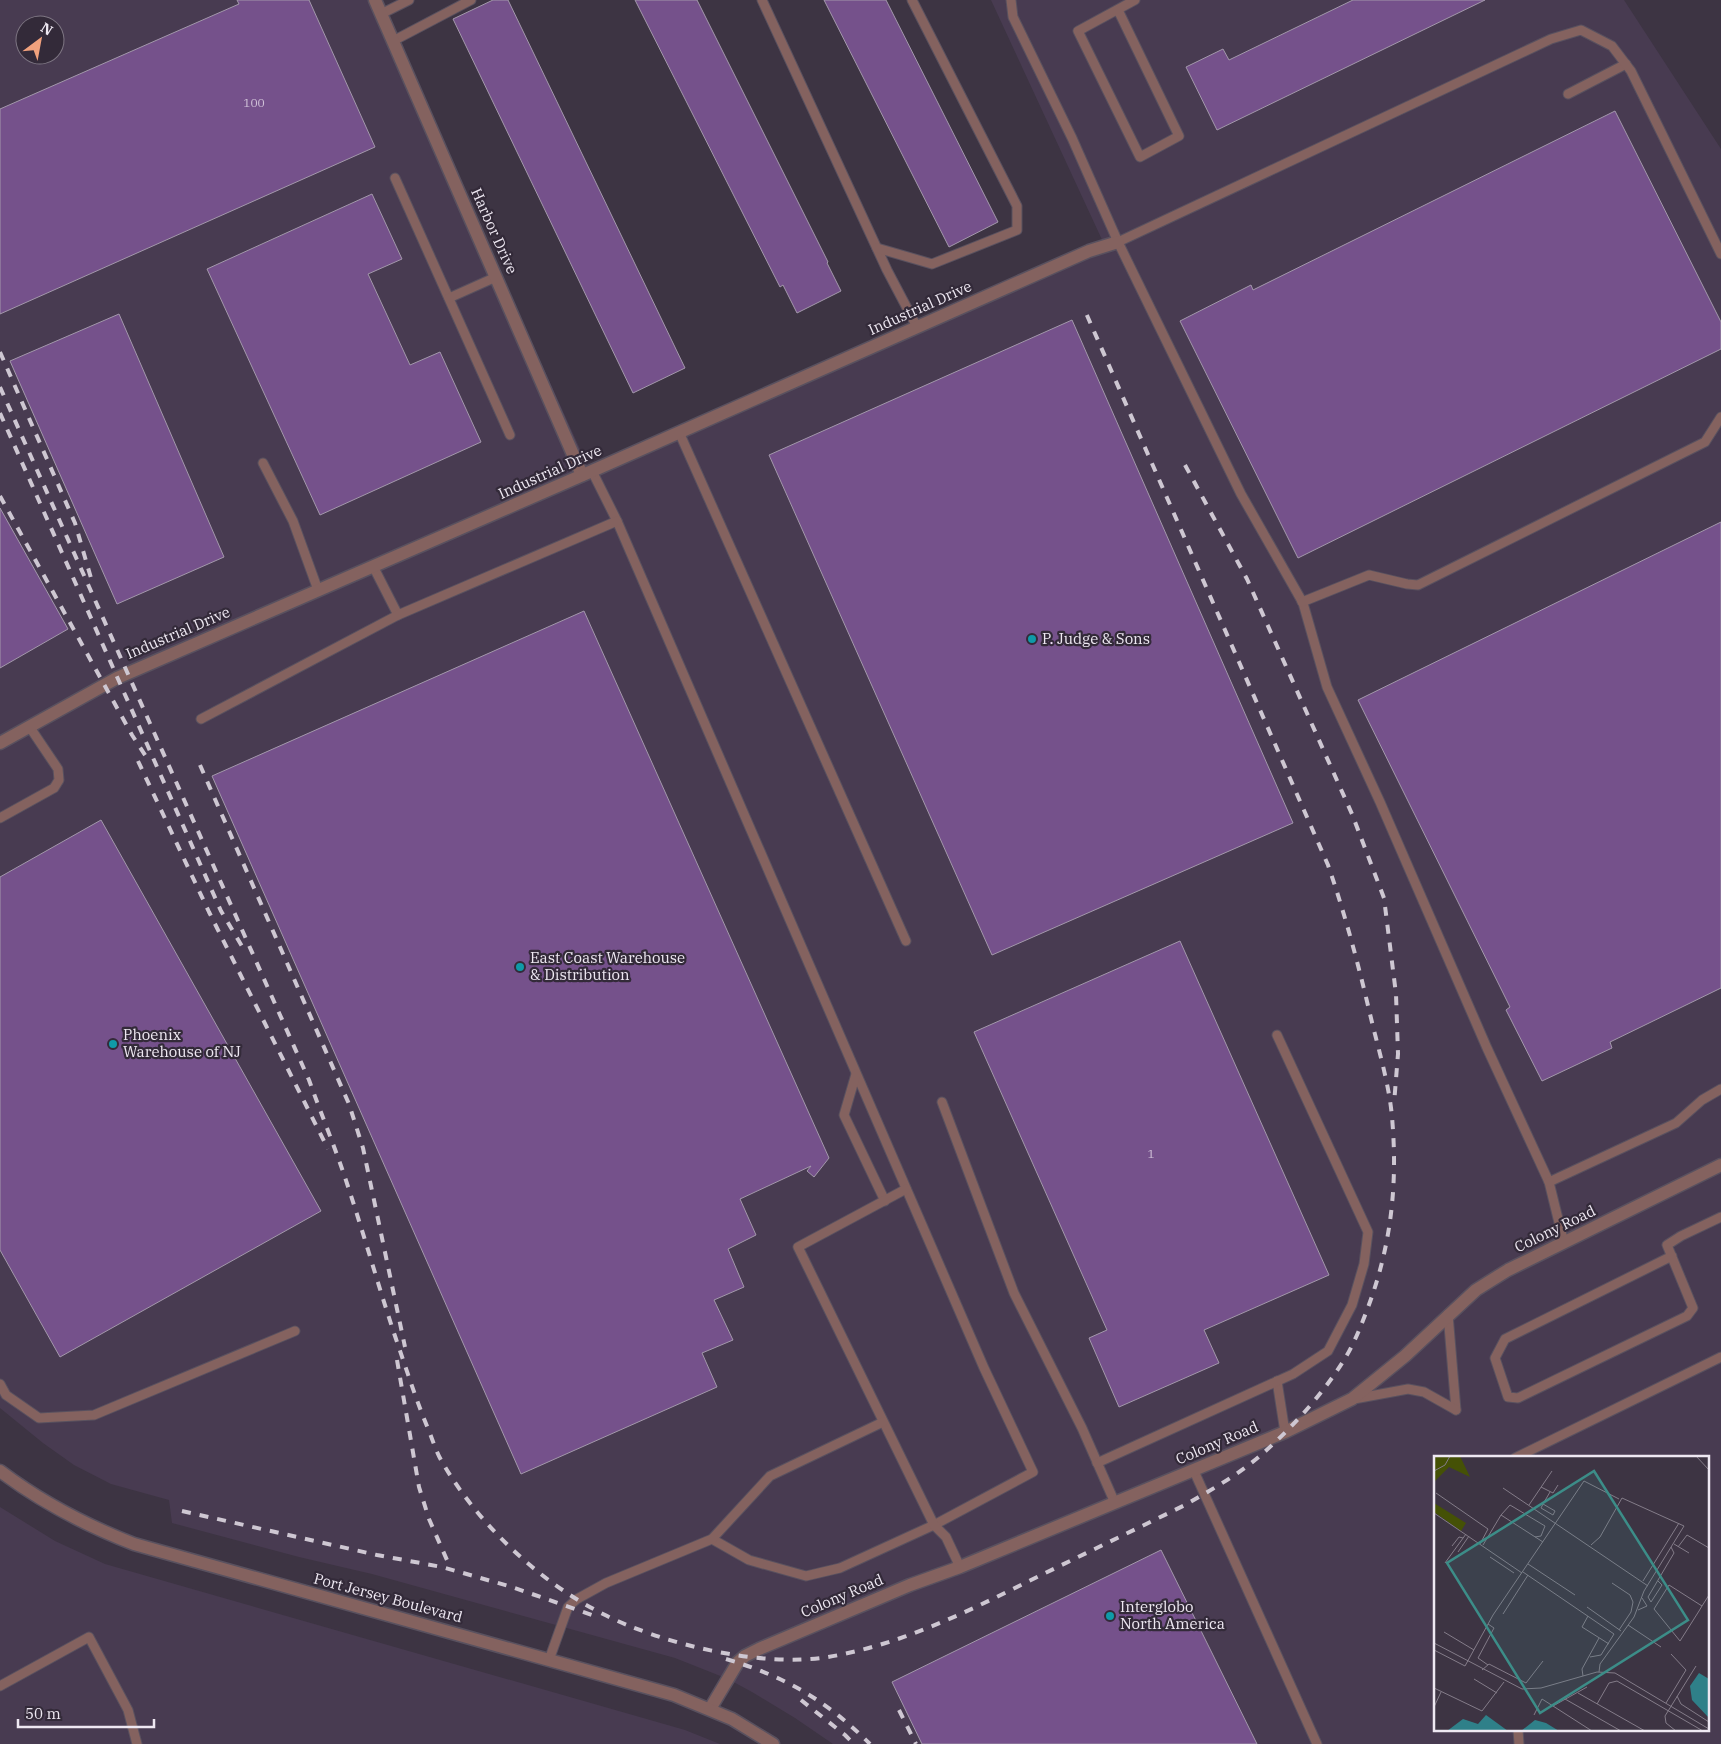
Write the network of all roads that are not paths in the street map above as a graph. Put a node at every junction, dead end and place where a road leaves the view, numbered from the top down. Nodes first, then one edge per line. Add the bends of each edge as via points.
1 (375, 0) edge
2 (409, 0) edge
3 (471, 0) edge
4 (762, 0) edge
5 (912, 0) edge
6 (1011, 0) edge
7 (1135, 0) edge
8 (1118, 10) junction
9 (381, 14) junction
10 (393, 41) junction
11 (1626, 64) junction
12 (1568, 94) dead end
13 (394, 178) dead end
14 (1118, 242) junction
15 (877, 248) junction
16 (1721, 254) edge
17 (496, 277) junction
18 (449, 298) junction
19 (916, 327) junction
20 (1721, 417) edge
21 (679, 432) junction
22 (510, 435) dead end
23 (263, 463) dead end
24 (587, 473) junction
25 (617, 521) junction
26 (373, 566) junction
27 (318, 590) junction
28 (1302, 602) junction
29 (398, 615) junction
30 (201, 719) dead end
31 (29, 726) junction
32 (0, 743) edge
33 (0, 818) edge
34 (906, 941) dead end
35 (1277, 1035) dead end
36 (856, 1074) junction
37 (1721, 1089) edge
38 (942, 1102) dead end
39 (1721, 1165) edge
40 (1549, 1182) junction
41 (906, 1190) junction
42 (885, 1201) junction
43 (1721, 1217) edge
44 (1564, 1243) junction
45 (1672, 1256) junction
46 (1448, 1314) junction
47 (294, 1331) dead end
48 (1721, 1357) edge
49 (1276, 1381) junction
50 (0, 1384) edge
51 (1352, 1399) junction
52 (883, 1422) junction
53 (1286, 1432) junction
54 (1519, 1456) edge
55 (1097, 1462) junction
56 (0, 1470) edge
57 (1194, 1471) junction
58 (1115, 1503) junction
59 (934, 1525) junction
60 (712, 1539) junction
61 (960, 1566) junction
62 (549, 1660) junction
63 (0, 1686) edge
64 (710, 1709) junction
65 (137, 1744) edge
66 (773, 1744) edge
67 (1317, 1744) edge

1 - 9 street, Harbor Drive
2 - 9 lane
3 - 10 lane
4 - 15 lane
5 - 15 lane via 1017,206 1017,230 932,264
6 - 14 lane via 1013,17
7 - 8 lane
8 - 8 lane via 1179,136 1140,156 1078,31
9 - 10 street, Harbor Drive
10 - 17 street, Harbor Drive
11 - 12 lane
11 - 14 lane via 1612,46 1581,30 1551,40
11 - 16 lane
13 - 18 lane
14 - 19 street, Industrial Drive via 1089,251
14 - 28 lane via 1241,494
15 - 19 lane
17 - 18 lane
17 - 24 street, Harbor Drive
18 - 22 lane
19 - 21 street, Industrial Drive
20 - 28 lane via 1705,442 1418,585 1368,575
21 - 24 street, Industrial Drive
21 - 34 lane
23 - 27 lane via 293,521
24 - 25 lane
24 - 26 street, Industrial Drive
25 - 29 lane
25 - 36 lane
26 - 27 street, Industrial Drive
26 - 29 lane
27 - 31 street, Industrial Drive via 117,678
28 - 40 lane via 1327,687
29 - 30 lane
31 - 32 street, Industrial Drive
31 - 33 lane via 58,769 59,780 54,788
35 - 49 lane via 1368,1232 1364,1264 1352,1305 1328,1351
36 - 41 lane
36 - 42 lane via 844,1115
37 - 40 lane via 1702,1100 1676,1123
38 - 55 lane via 1014,1293
39 - 44 street, Colony Road
40 - 44 lane
41 - 42 lane
41 - 59 lane via 1033,1472
42 - 52 lane via 798,1247
43 - 45 lane via 1667,1245
44 - 46 street, Colony Road via 1508,1270 1476,1290
45 - 45 lane via 1506,1340 1496,1358 1508,1397 1518,1398 1687,1316 1693,1308
46 - 51 street, Colony Road via 1405,1356
46 - 51 lane via 1456,1410 1424,1392 1408,1389
47 - 50 lane via 94,1415 39,1418 6,1395
48 - 54 lane
49 - 53 lane
49 - 55 lane
51 - 53 street, Colony Road
52 - 59 lane
52 - 60 lane via 770,1476
53 - 57 street, Colony Road
55 - 58 lane
56 - 62 street, Port Jersey Boulevard via 60,1511 134,1544
57 - 58 street, Colony Road
57 - 67 lane
58 - 61 street, Colony Road
59 - 60 lane via 840,1568 806,1576 749,1560
59 - 61 lane via 946,1537
60 - 62 lane via 606,1583 577,1599 568,1607
61 - 64 street, Colony Road via 745,1656
62 - 64 street, Port Jersey Boulevard via 674,1695
63 - 65 lane via 89,1637 128,1710
64 - 66 street, Port Jersey Boulevard via 753,1730

